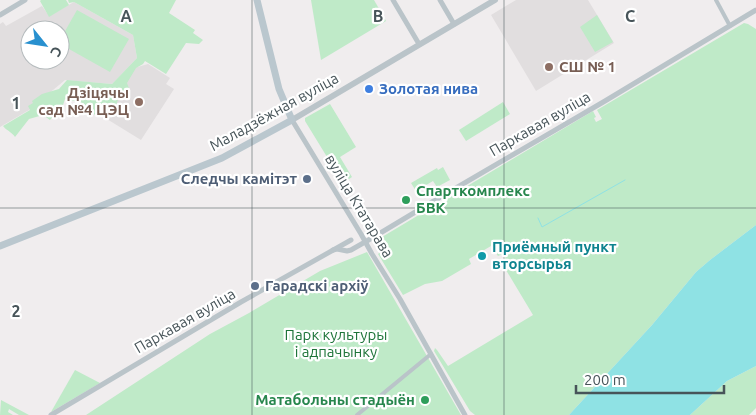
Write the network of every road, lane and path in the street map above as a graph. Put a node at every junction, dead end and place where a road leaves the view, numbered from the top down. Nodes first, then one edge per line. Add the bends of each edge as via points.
1 (24, 0) edge
2 (258, 0) edge
3 (393, 0) edge
4 (440, 0) edge
5 (495, 0) edge
6 (716, 0) edge
7 (756, 10) edge
8 (0, 15) edge
9 (454, 24) junction
10 (730, 26) junction
11 (419, 44) junction
12 (292, 120) junction
13 (351, 240) dead end
14 (365, 242) junction
15 (0, 246) edge
16 (333, 250) junction
17 (431, 354) junction
18 (51, 415) edge
19 (357, 415) edge
20 (465, 415) edge

1 - 8 street
2 - 12 main road, вуліца Ктатарава via 279,90
3 - 11 street
4 - 9 street
5 - 9 street, Маладзёжная вуліца
6 - 10 street
7 - 10 street, Паркавая вуліца
9 - 11 street, Маладзёжная вуліца
10 - 14 street, Паркавая вуліца
11 - 12 street, Маладзёжная вуліца
12 - 14 street, вуліца Ктатарава
12 - 15 main road, Маладзёжная вуліца via 222,158
13 - 16 street, Паркавая вуліца
14 - 16 street, Паркавая вуліца via 347,251
14 - 17 street, вуліца Ктатарава
16 - 18 street, Паркавая вуліца
17 - 19 street
17 - 20 street, вуліца Ктатарава

